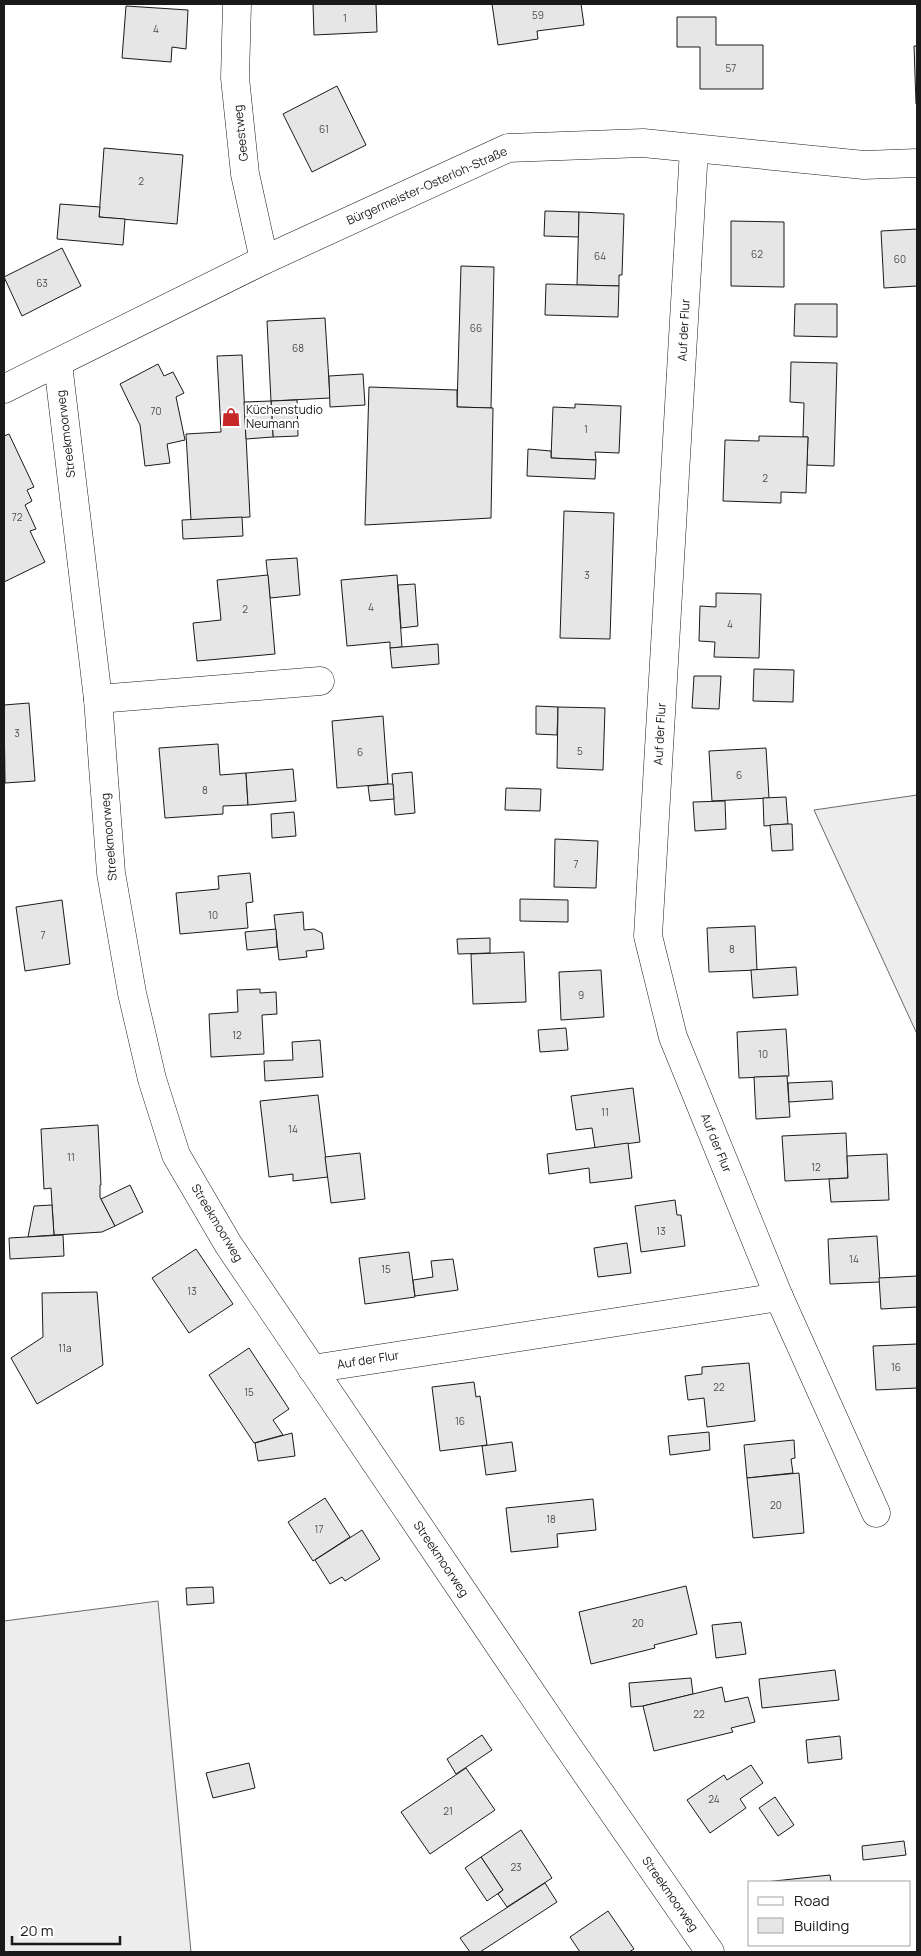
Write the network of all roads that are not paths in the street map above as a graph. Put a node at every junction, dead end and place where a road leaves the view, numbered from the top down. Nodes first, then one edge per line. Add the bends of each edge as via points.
1 (237, 4) edge
2 (694, 149) junction
3 (917, 163) edge
4 (264, 260) junction
5 (58, 364) junction
6 (4, 389) edge
7 (320, 681) dead end
8 (98, 699) junction
9 (779, 1297) junction
10 (312, 1369) junction
11 (876, 1513) dead end
12 (710, 1952) edge

1 - 4 street, Geestweg via 235,78 245,174
2 - 3 street, Bürgermeister-Osterloh-Straße via 864,165
2 - 4 street, Bürgermeister-Osterloh-Straße via 643,143 508,148
2 - 9 street, Auf der Flur via 648,936 673,1038
4 - 5 street, Bürgermeister-Osterloh-Straße
5 - 6 street, Bürgermeister-Osterloh-Straße
5 - 8 street, Streekmoorweg
7 - 8 street
8 - 10 street, Streekmoorweg via 112,873 132,993 152,1078 176,1155 228,1244
9 - 10 street, Auf der Flur
9 - 11 street, Auf der Flur
10 - 12 street, Streekmoorweg

